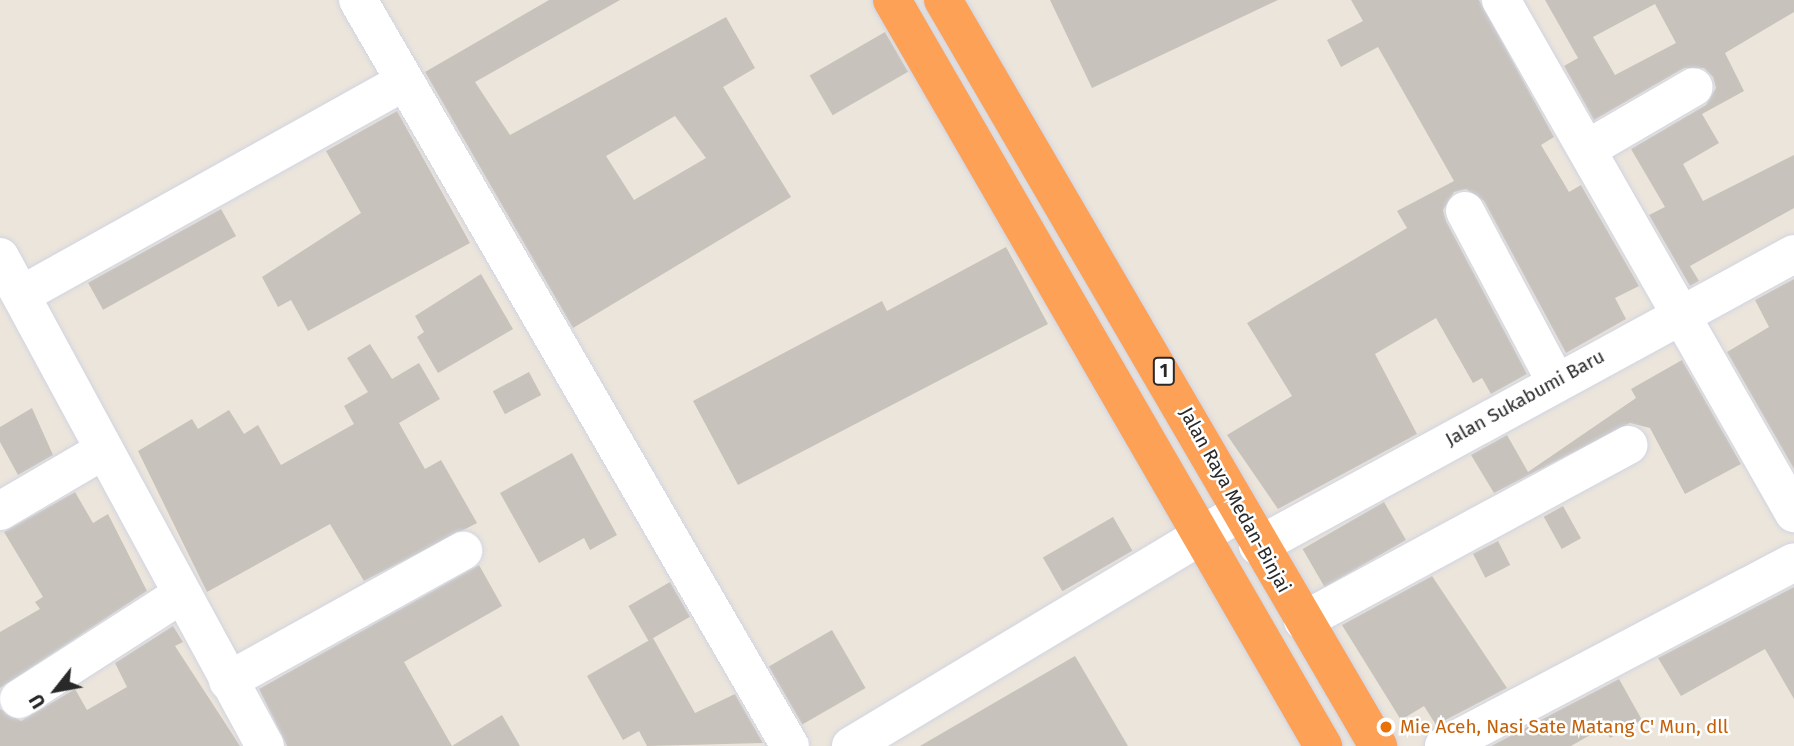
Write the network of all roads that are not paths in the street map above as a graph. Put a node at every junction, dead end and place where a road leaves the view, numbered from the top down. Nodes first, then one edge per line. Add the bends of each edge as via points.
1 (358, 0) edge
2 (892, 0) edge
3 (943, 0) edge
4 (1501, 0) edge
5 (402, 83) junction
6 (1694, 87) dead end
7 (1589, 148) junction
8 (1465, 211) dead end
9 (1794, 254) edge
10 (0, 257) edge
11 (21, 295) junction
12 (1685, 313) junction
13 (1555, 380) junction
14 (1629, 445) dead end
15 (104, 450) junction
16 (1781, 458) edge
17 (0, 511) edge
18 (1239, 513) junction
19 (1794, 513) edge
20 (1200, 534) junction
21 (1258, 546) junction
22 (463, 551) dead end
23 (1794, 562) edge
24 (182, 594) junction
25 (1303, 621) junction
26 (228, 681) junction
27 (19, 699) dead end
28 (264, 746) edge
29 (790, 746) edge
30 (851, 746) edge
31 (1323, 746) edge
32 (1378, 746) edge
33 (1444, 746) edge

1 - 5 street
2 - 20 highway
3 - 18 highway, Jalan Raya Medan-Binjai / 1 via 1153,352
4 - 7 street
5 - 11 street
5 - 29 street
6 - 7 street
7 - 12 street
8 - 13 street
9 - 12 street, Jalan Sukabumi Baru
10 - 11 street
11 - 15 street
12 - 13 street, Jalan Sukabumi Baru
12 - 16 street
13 - 21 street, Jalan Sukabumi Baru
14 - 25 street
15 - 17 street
15 - 24 street
16 - 19 street
18 - 20 street
18 - 21 highway, Jalan Raya Medan-Binjai / 1
20 - 30 street
20 - 31 highway
21 - 25 highway, Jalan Raya Medan-Binjai / 1
22 - 26 street
23 - 33 street
24 - 26 street
24 - 27 street
25 - 32 highway, Jalan Raya Medan-Binjai / 1
26 - 28 street

